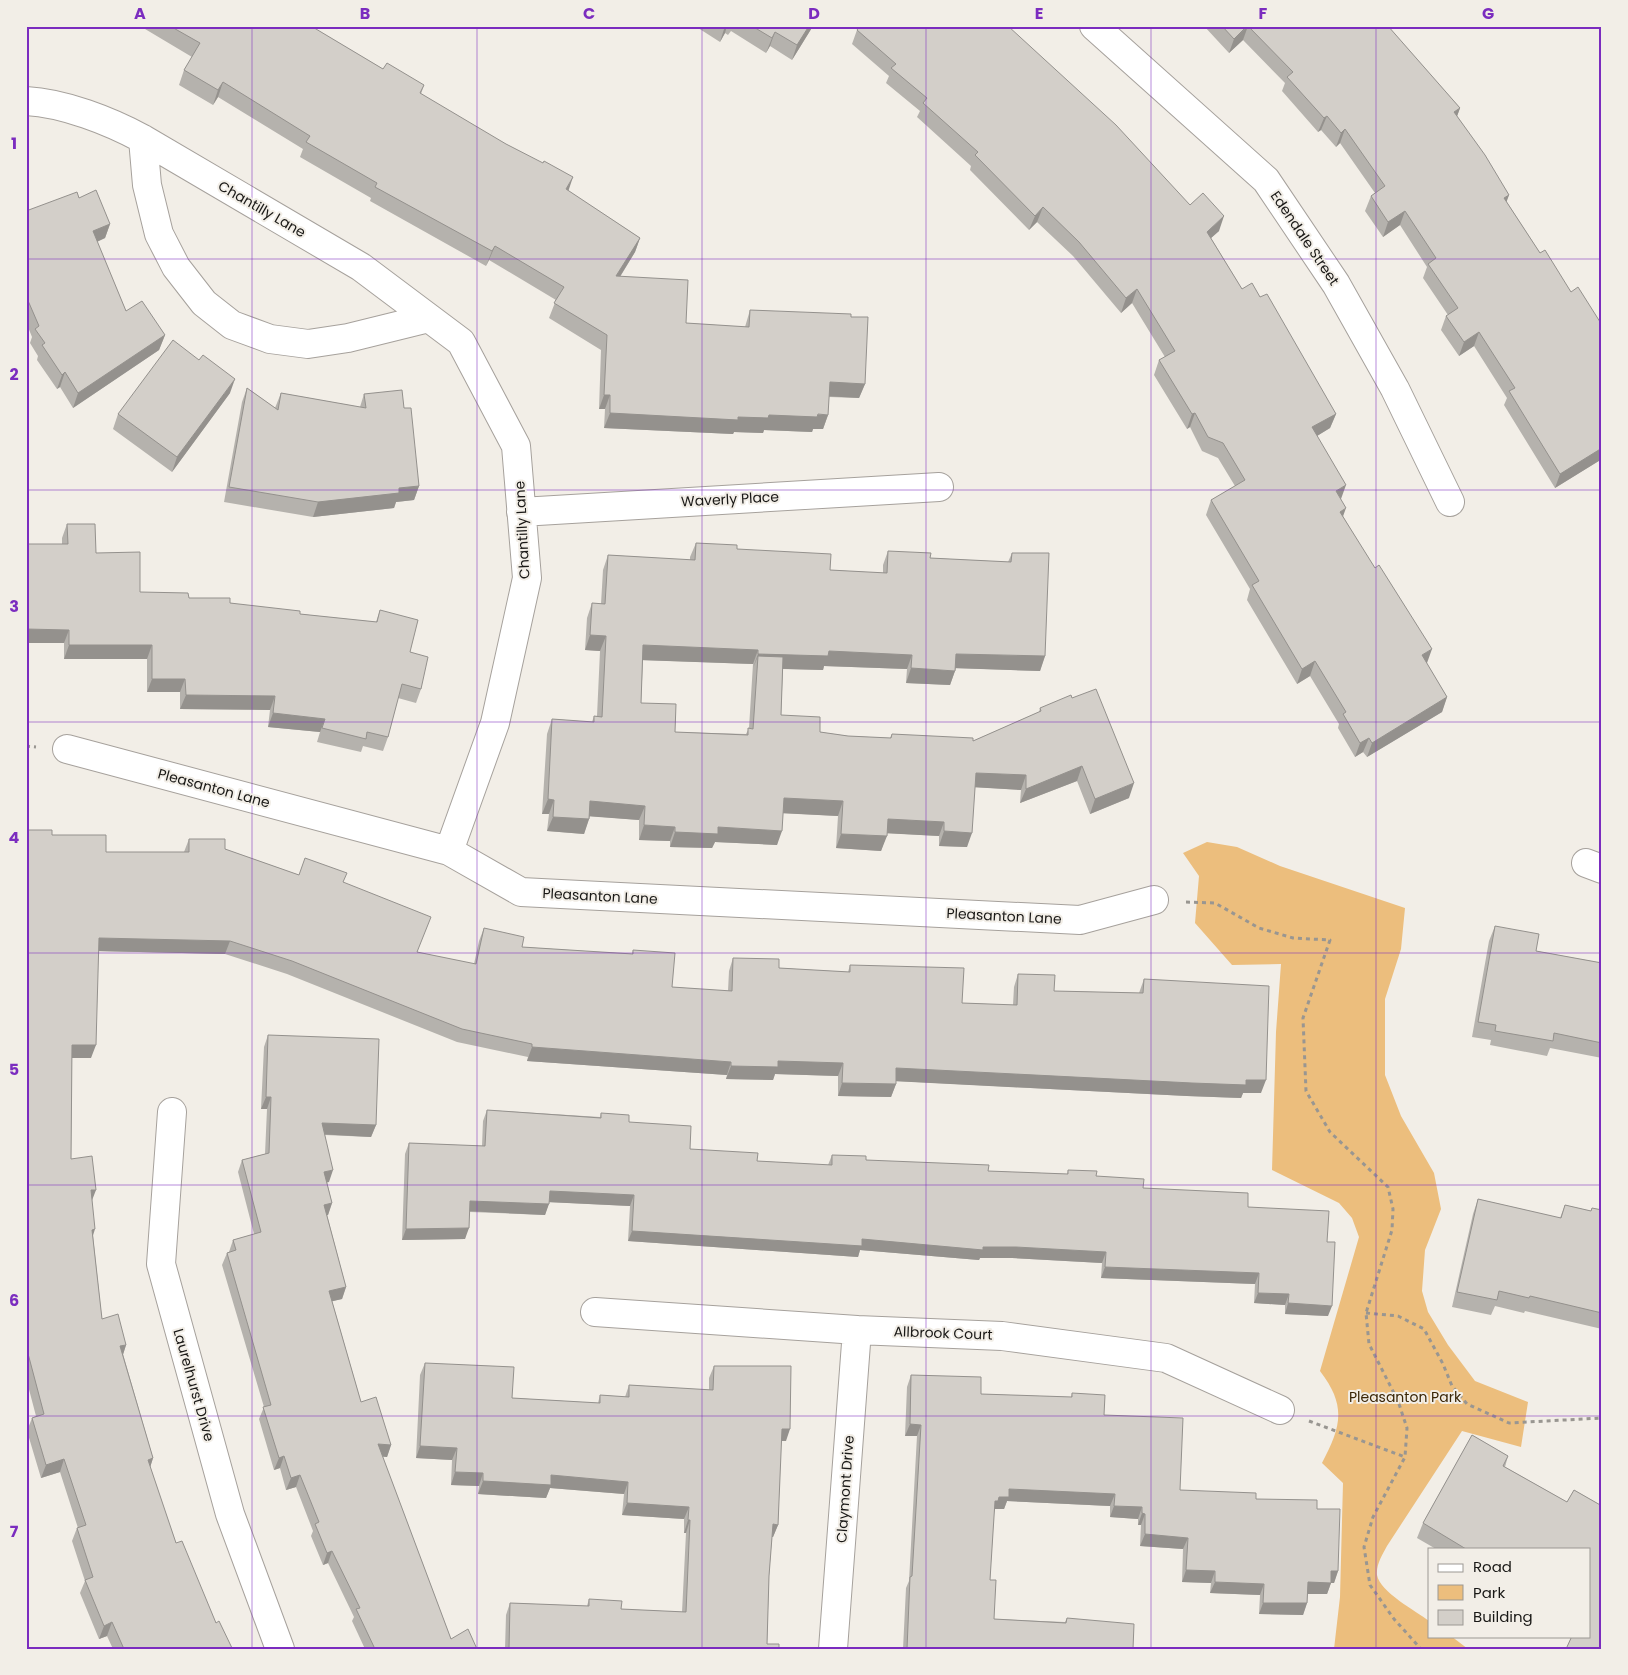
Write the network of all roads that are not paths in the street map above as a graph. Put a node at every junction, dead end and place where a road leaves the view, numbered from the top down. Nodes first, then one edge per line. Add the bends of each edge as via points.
1 (1094, 26) edge
2 (26, 101) edge
3 (143, 139) junction
4 (429, 318) junction
5 (939, 487) dead end
6 (1450, 502) dead end
7 (521, 512) junction
8 (67, 749) dead end
9 (449, 851) junction
10 (1154, 900) road end
11 (172, 1112) dead end
12 (594, 1312) dead end
13 (857, 1330) junction
14 (1280, 1410) road end
15 (280, 1649) edge
16 (833, 1649) edge

1 - 6 street, Edendale Street via 1266,180 1336,284 1395,389
2 - 3 street, Chantilly Lane via 41,102 117,125
3 - 4 street, Chantilly Lane via 361,267
3 - 4 street via 147,185 158,234 176,267 204,303 232,325 270,339 308,344 348,338
4 - 7 street, Chantilly Lane via 461,342 516,446
5 - 7 street, Waverly Place
7 - 9 street, Chantilly Lane via 527,578 495,723
8 - 9 street, Pleasanton Lane
9 - 10 street, Pleasanton Lane via 520,892 1080,920
11 - 15 street, Laurelhurst Drive via 161,1264 230,1514
12 - 13 street, Allbrook Court
13 - 14 street, Allbrook Court via 1002,1336 1166,1358
13 - 16 street, Claymont Drive

